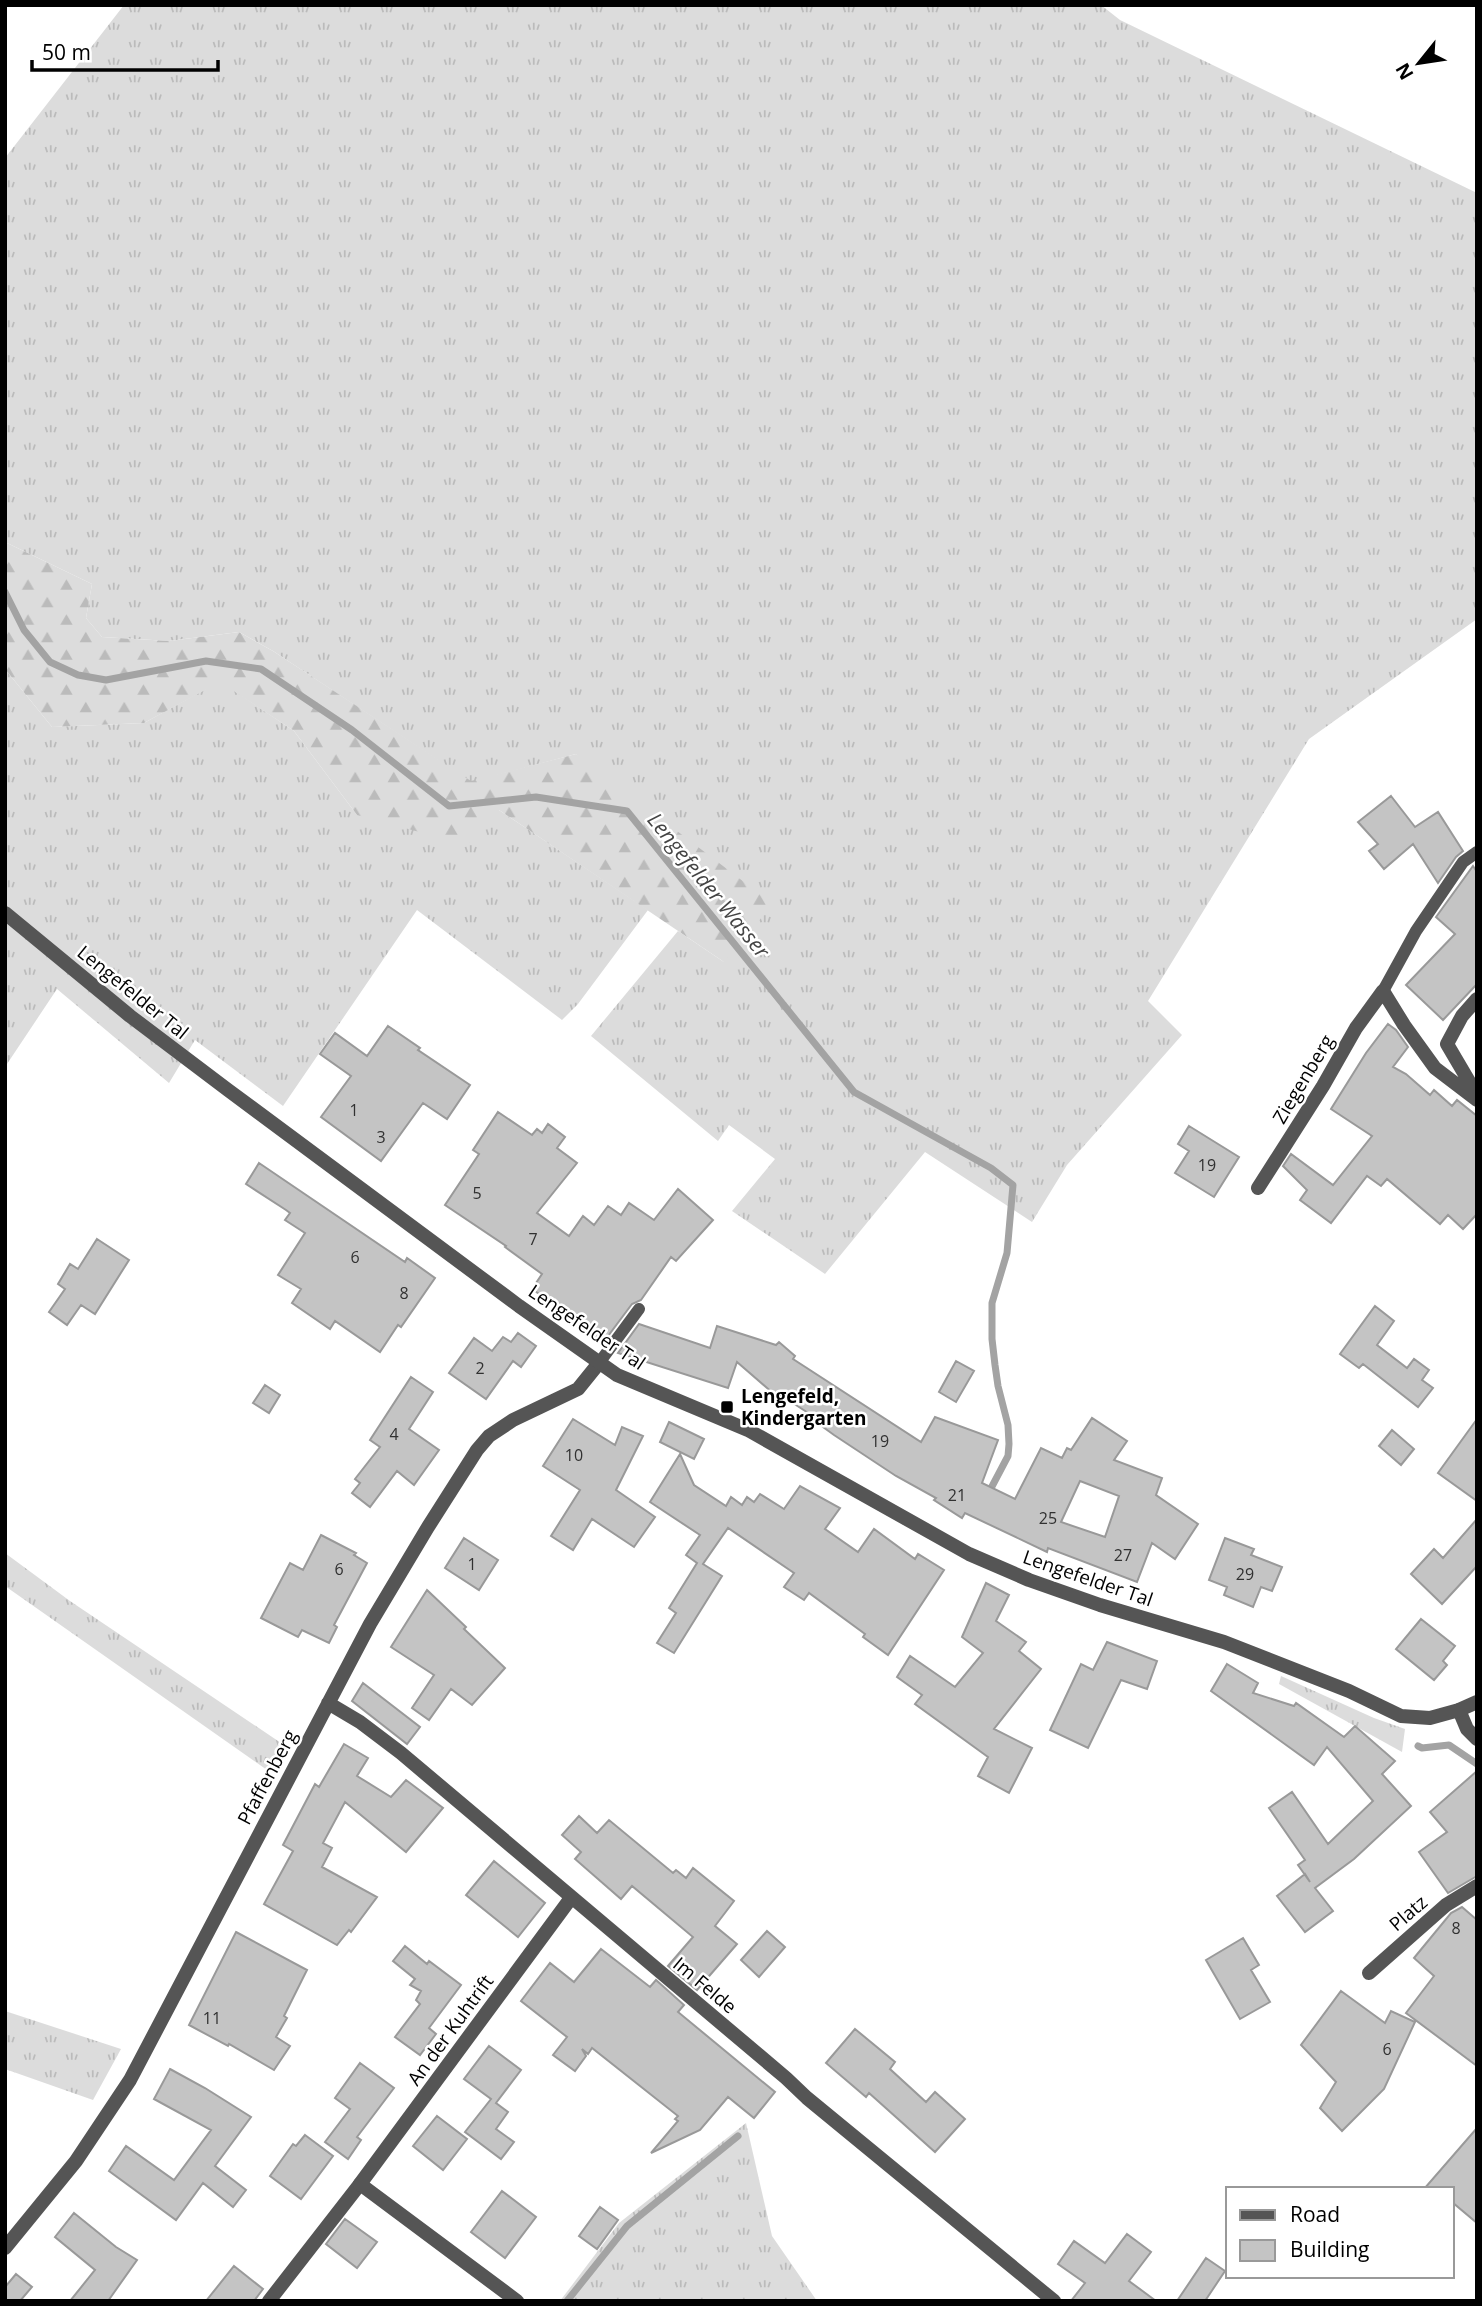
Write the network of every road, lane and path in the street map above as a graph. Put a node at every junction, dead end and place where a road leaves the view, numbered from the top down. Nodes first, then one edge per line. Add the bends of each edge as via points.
1 (1477, 852) edge
2 (5, 913) edge
3 (1383, 991) junction
4 (1477, 999) edge
5 (1477, 1097) edge
6 (1258, 1188) dead end
7 (639, 1309) dead end
8 (599, 1363) junction
9 (1477, 1702) edge
10 (328, 1703) junction
11 (1459, 1710) junction
12 (1477, 1739) edge
13 (1477, 1886) edge
14 (571, 1898) junction
15 (1369, 1973) dead end
16 (360, 2184) junction
17 (5, 2248) edge
18 (269, 2301) edge
19 (517, 2301) edge
20 (1054, 2301) edge

1 - 3 lane, Ziegenberg via 1463,862 1416,931
2 - 8 street, Lengefelder Tal via 130,1016
3 - 5 street via 1435,1068
3 - 6 street, Ziegenberg
4 - 5 street via 1447,1044
7 - 8 lane
8 - 10 street, Pfaffenberg via 575,1391 519,1416 482,1443 382,1602
8 - 11 street, Lengefelder Tal via 634,1384 748,1430 1010,1573 1224,1643 1401,1716 1430,1718
9 - 11 street, Lengefelder Tal
10 - 14 street, Im Felde via 401,1753
10 - 17 street, Pfaffenberg via 130,2080 76,2161
11 - 12 street
13 - 15 street, Platz via 1446,1905
14 - 16 street, An der Kuhtrift
14 - 20 street, Im Felde
16 - 18 street, An der Kuhtrift
16 - 19 street

